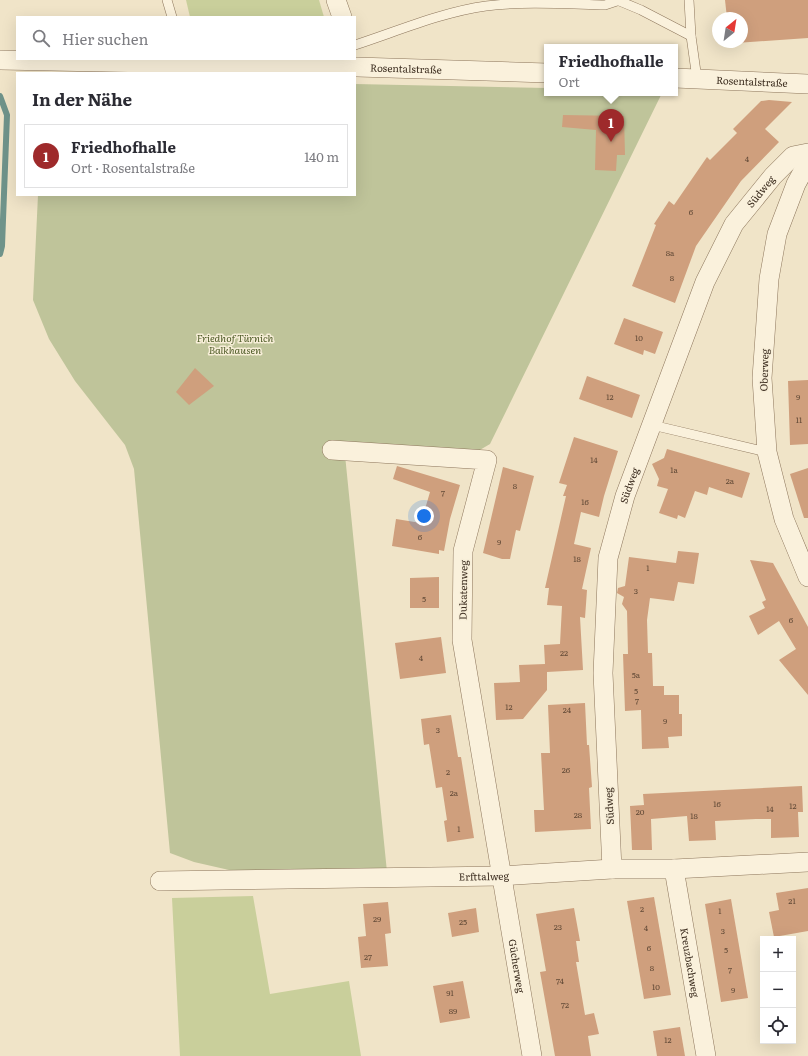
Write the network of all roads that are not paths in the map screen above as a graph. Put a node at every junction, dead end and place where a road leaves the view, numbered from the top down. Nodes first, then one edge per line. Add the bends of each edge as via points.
1 (167, 0) edge
2 (336, 0) edge
3 (617, 0) edge
4 (689, 0) edge
5 (172, 16) edge
6 (342, 16) edge
7 (691, 36) junction
8 (356, 45) edge
9 (0, 60) edge
10 (185, 62) edge
11 (356, 63) edge
12 (544, 73) edge
13 (678, 78) edge
14 (697, 79) junction
15 (808, 84) edge
16 (808, 153) edge
17 (808, 162) edge
18 (652, 425) junction
19 (332, 450) dead end
20 (767, 452) junction
21 (808, 578) edge
22 (808, 862) edge
23 (612, 869) junction
24 (674, 869) junction
25 (501, 876) junction
26 (160, 881) dead end
27 (532, 1056) edge
28 (706, 1056) edge

1 - 5 lane
2 - 6 street
3 - 7 lane
3 - 8 lane via 605,4 523,3 485,6 454,13
4 - 7 lane
7 - 14 lane
9 - 10 street, Rosentalstraße
10 - 11 street, Rosentalstraße
11 - 12 street, Rosentalstraße
13 - 14 street, Rosentalstraße
14 - 15 street, Rosentalstraße
16 - 18 street, Südweg via 793,156 734,224 705,282
17 - 20 street, Oberweg via 796,184 778,234 770,279 762,378
18 - 20 lane
18 - 23 street, Südweg via 625,496 608,558 603,673
19 - 25 street, Dukatenweg via 487,460 463,551 462,640
20 - 21 street, Oberweg via 784,519
22 - 24 street, Erfttalweg
23 - 24 street, Erfttalweg
23 - 25 street, Erfttalweg
24 - 28 street, Kreuzbachweg
25 - 26 street, Erfttalweg
25 - 27 street, Gücherweg

